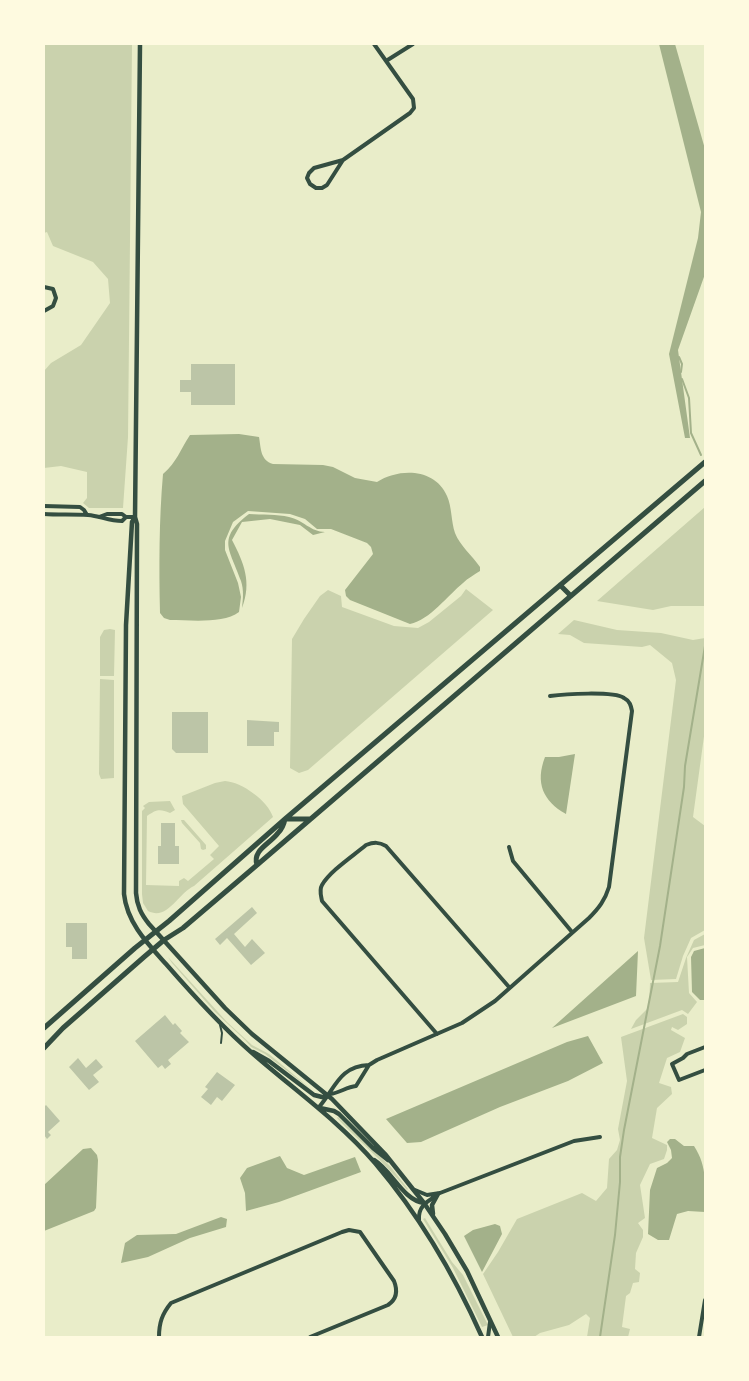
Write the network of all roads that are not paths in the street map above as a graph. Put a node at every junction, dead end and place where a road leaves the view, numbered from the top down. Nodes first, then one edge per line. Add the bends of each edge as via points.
1 (140, 44) edge
2 (374, 44) edge
3 (413, 44) edge
4 (386, 60) junction
5 (343, 160) junction
6 (44, 287) edge
7 (44, 311) edge
8 (705, 462) edge
9 (705, 480) edge
10 (44, 506) edge
11 (44, 514) edge
12 (87, 515) junction
13 (99, 517) junction
14 (126, 517) junction
15 (135, 517) junction
16 (560, 585) junction
17 (571, 596) junction
18 (126, 625) junction
19 (136, 625) junction
20 (550, 696) dead end
21 (286, 819) junction
22 (310, 819) junction
23 (509, 847) dead end
24 (257, 865) junction
25 (157, 932) junction
26 (572, 932) junction
27 (146, 940) junction
28 (164, 940) junction
29 (153, 949) junction
30 (509, 987) junction
31 (217, 1020) junction
32 (44, 1028) edge
33 (437, 1034) junction
34 (221, 1043) dead end
35 (705, 1047) edge
36 (44, 1048) edge
37 (248, 1049) junction
38 (369, 1064) junction
39 (705, 1070) edge
40 (329, 1095) junction
41 (319, 1107) junction
42 (600, 1137) dead end
43 (368, 1157) junction
44 (395, 1166) junction
45 (414, 1190) junction
46 (439, 1194) junction
47 (424, 1203) junction
48 (434, 1218) junction
49 (419, 1221) junction
50 (705, 1300) edge
51 (490, 1319) junction
52 (475, 1322) junction
53 (159, 1337) edge
54 (310, 1337) edge
55 (476, 1337) edge
56 (482, 1337) edge
57 (488, 1337) edge
58 (498, 1337) edge
59 (699, 1337) edge

1 - 15 street
2 - 4 street
3 - 4 street
4 - 5 street via 413,99 414,108
5 - 5 street via 314,168 309,172 310,184 316,188 327,185
6 - 7 street via 53,289 56,298 53,306
8 - 16 main road
9 - 17 main road
10 - 12 street via 80,507
11 - 12 street
12 - 13 street
13 - 14 street via 122,514
13 - 14 street via 108,521 122,521
14 - 15 street
15 - 18 street via 132,522
15 - 19 street
16 - 17 main road
16 - 21 main road
17 - 22 main road
18 - 19 street
18 - 27 street via 124,894 127,913
19 - 25 street via 136,900 140,912
20 - 26 street via 568,693 624,697 632,711 608,887 599,909
21 - 22 main road
21 - 24 main road via 278,833 257,854
21 - 25 main road
22 - 24 main road
23 - 26 street via 513,861
24 - 28 main road via 183,928
25 - 27 main road
25 - 28 street
26 - 30 street
27 - 29 street
27 - 32 main road
28 - 29 main road
28 - 40 street via 224,1008
29 - 31 street
29 - 36 main road
30 - 33 street via 462,1023
30 - 33 street via 386,846 373,842 366,845 322,886 322,900
31 - 34 lane
31 - 37 street
33 - 38 street
35 - 39 street via 672,1064 679,1080
37 - 40 street via 270,1061 314,1096
37 - 41 street
38 - 40 street via 356,1086
38 - 40 street via 340,1076
40 - 41 street
40 - 44 street
41 - 43 street
41 - 44 street via 339,1114
42 - 46 street via 574,1141
43 - 47 street via 383,1166 409,1196
43 - 49 street
44 - 45 street
45 - 46 street via 427,1195
45 - 47 street
46 - 47 street
46 - 48 street via 432,1205
47 - 48 street
47 - 49 street
48 - 51 street via 467,1271
49 - 52 street via 454,1278
50 - 59 street
51 - 57 street
51 - 58 street
52 - 55 street
52 - 56 street
53 - 54 street via 163,1313 171,1303 342,1232 360,1232 394,1281 397,1296 388,1305

